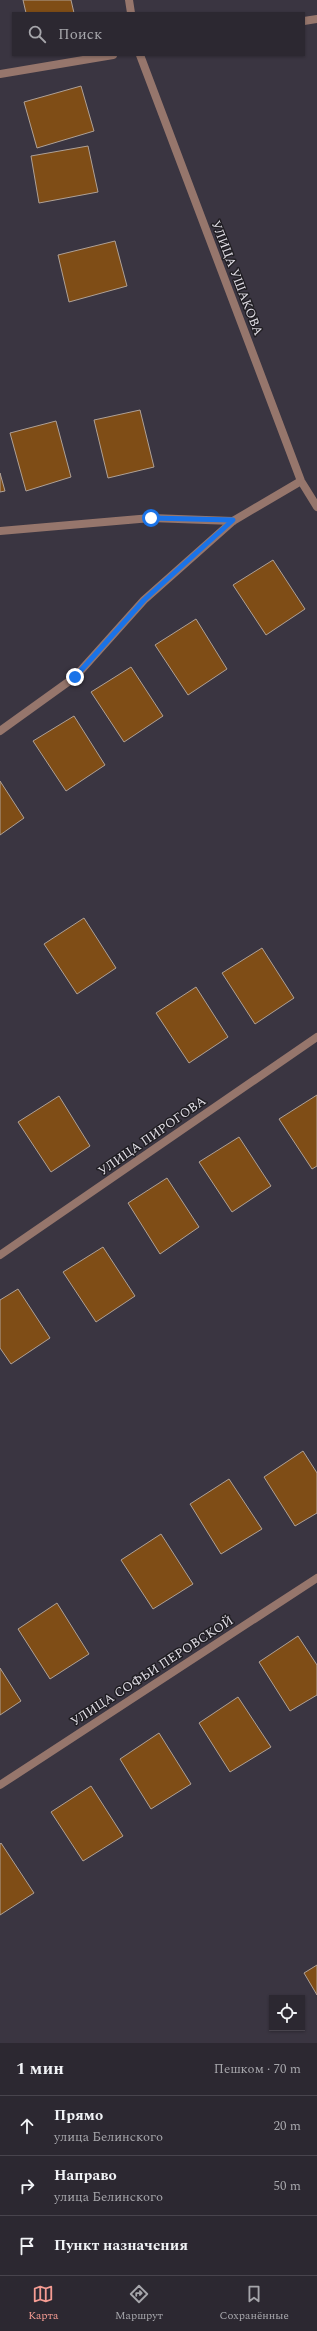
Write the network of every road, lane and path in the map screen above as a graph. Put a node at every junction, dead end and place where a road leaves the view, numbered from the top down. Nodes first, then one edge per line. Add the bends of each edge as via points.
1 (129, 0) edge
2 (131, 12) edge
3 (317, 19) edge
4 (305, 21) edge
5 (107, 56) edge
6 (140, 56) edge
7 (0, 74) edge
8 (301, 481) junction
9 (317, 507) edge
10 (233, 520) junction
11 (0, 531) edge
12 (0, 731) edge
13 (317, 1037) edge
14 (0, 1255) edge
15 (317, 1578) edge
16 (0, 1785) edge

1 - 2 street
3 - 4 street
5 - 7 street
6 - 8 street, УЛИЦА УШАКОВА
8 - 9 street, УЛИЦА УШАКОВА
8 - 10 street
10 - 11 street via 151,518
10 - 12 street via 144,600 75,677
13 - 14 street, УЛИЦА ПИРОГОВА
15 - 16 street, УЛИЦА СОФЬИ ПЕРОВСКОЙ

